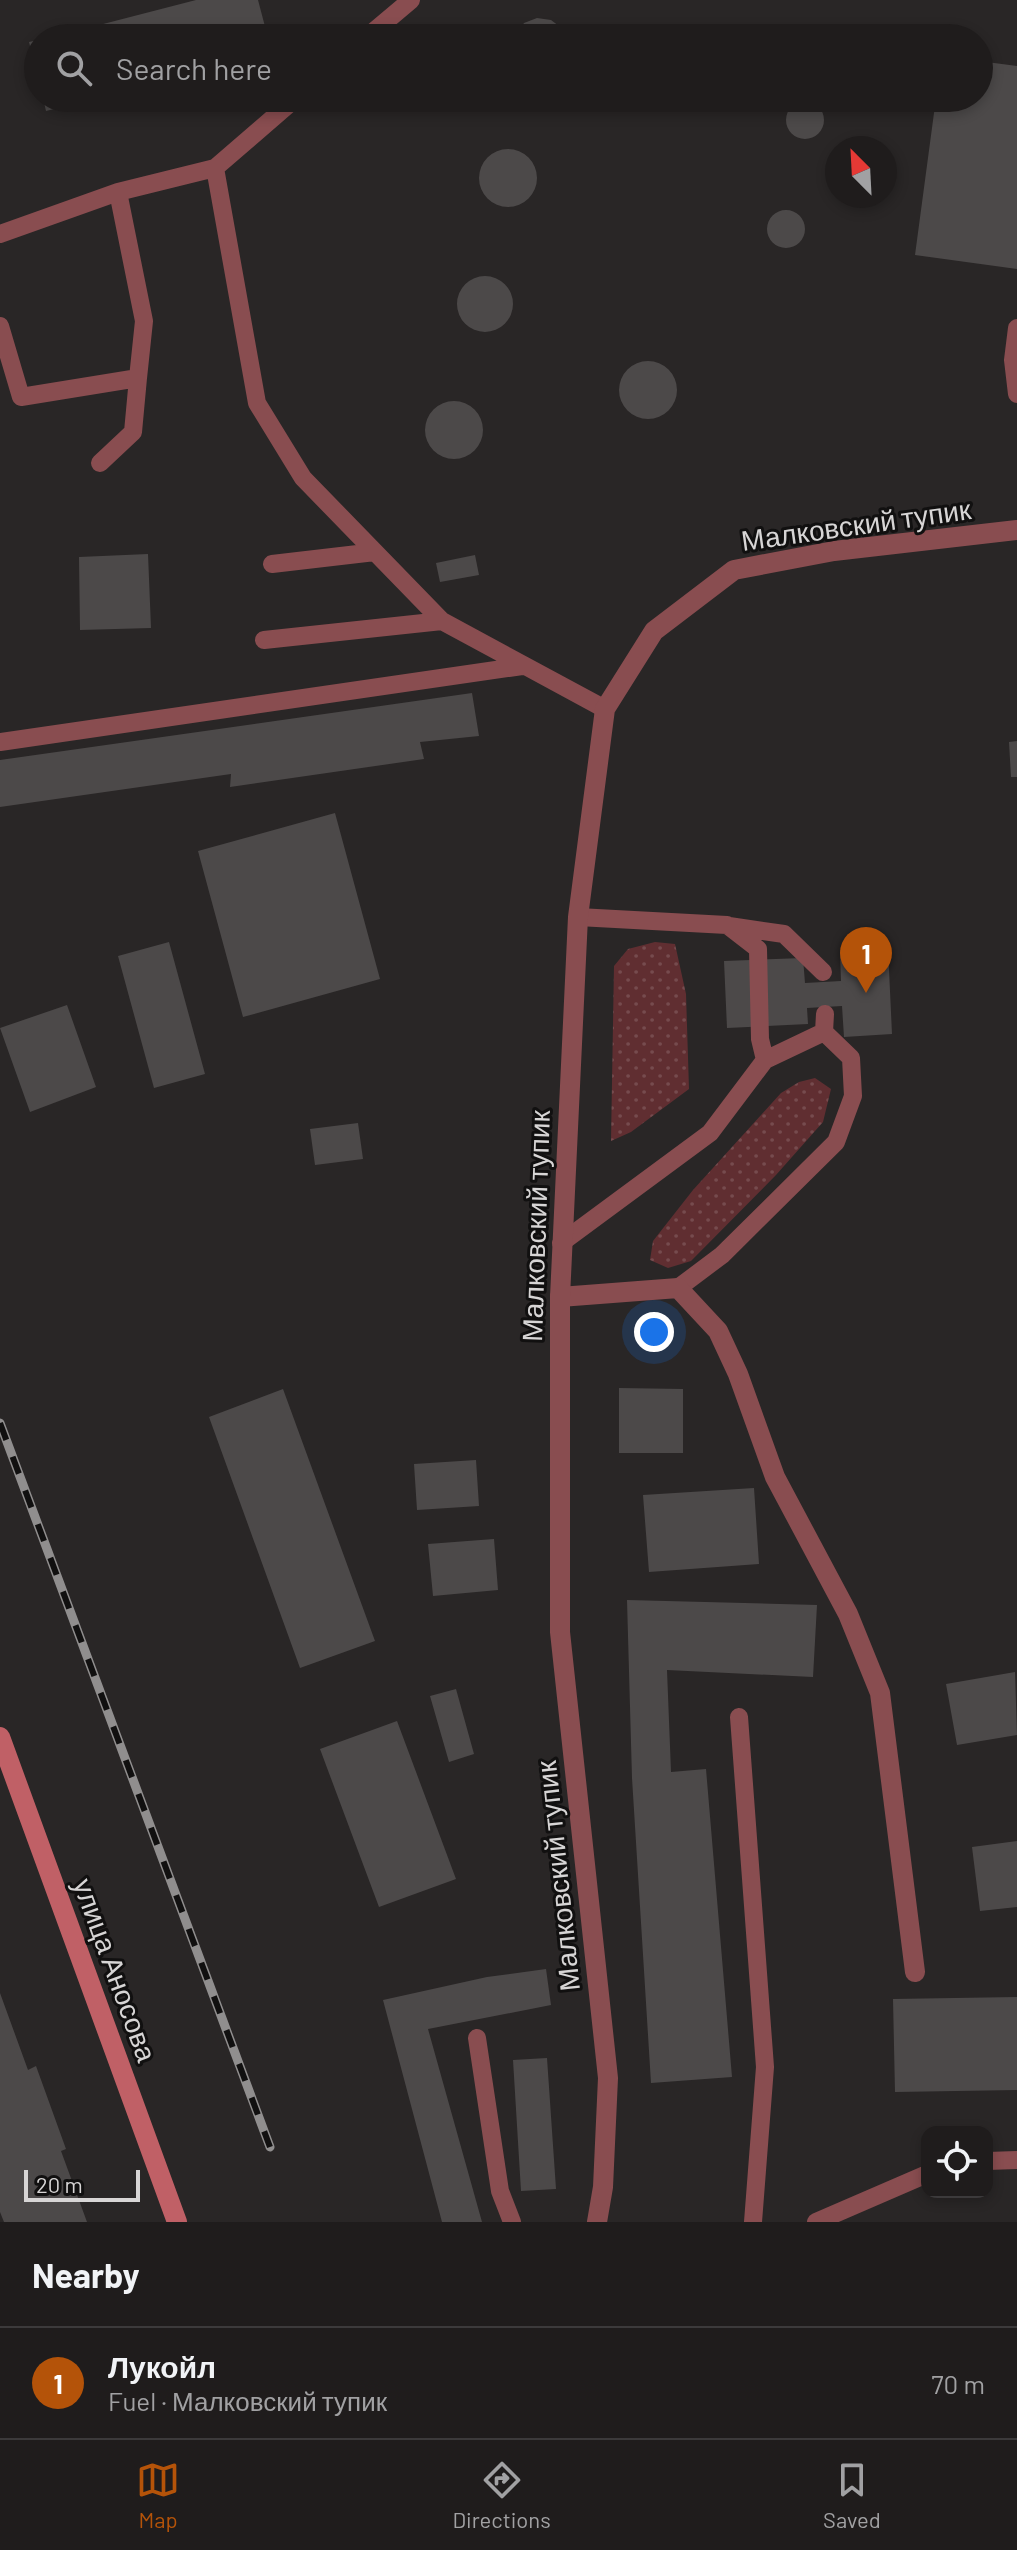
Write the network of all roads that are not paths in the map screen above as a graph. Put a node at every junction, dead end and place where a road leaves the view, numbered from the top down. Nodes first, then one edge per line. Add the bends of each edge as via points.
1 (411, 0) edge
2 (383, 24) edge
3 (280, 112) edge
4 (215, 168) junction
5 (118, 192) junction
6 (0, 234) edge
7 (0, 326) edge
8 (1017, 328) edge
9 (138, 378) junction
10 (1017, 394) edge
11 (100, 463) dead end
12 (1017, 530) edge
13 (375, 552) junction
14 (272, 564) dead end
15 (442, 621) junction
16 (264, 640) dead end
17 (522, 666) junction
18 (605, 709) junction
19 (0, 742) edge
20 (578, 917) junction
21 (727, 925) junction
22 (823, 972) dead end
23 (765, 1060) junction
24 (561, 1243) junction
25 (678, 1288) junction
26 (560, 1297) junction
27 (739, 1717) dead end
28 (0, 1737) edge
29 (915, 1972) dead end
30 (477, 2038) dead end
31 (1017, 2160) edge
32 (993, 2161) edge
33 (921, 2177) edge
34 (177, 2222) edge
35 (512, 2222) edge
36 (597, 2222) edge
37 (753, 2222) edge
38 (816, 2222) edge

1 - 2 lane
3 - 4 lane
4 - 5 lane
4 - 13 lane via 257,403 303,478
5 - 6 lane
5 - 9 lane via 144,321
7 - 9 lane via 21,397
8 - 10 lane
9 - 11 lane via 133,432
12 - 18 street, Малковский тупик via 834,551 734,570 654,631
13 - 14 lane
13 - 15 lane
15 - 16 lane
15 - 17 lane
17 - 18 lane
17 - 19 lane
18 - 20 street, Малковский тупик
20 - 21 lane
20 - 24 street, Малковский тупик
21 - 22 lane via 784,934
21 - 23 lane via 758,949
23 - 24 lane via 710,1133
23 - 25 lane via 825,1023 851,1058 853,1096 836,1142 722,1255
24 - 26 street, Малковский тупик
25 - 26 street
25 - 29 street via 718,1331 775,1477 848,1614 880,1693
26 - 36 street, Малковский тупик via 560,1632 608,2078
27 - 37 lane via 765,2067
28 - 34 main road, улица Аносова
30 - 35 lane via 500,2191
31 - 32 lane
33 - 38 lane

